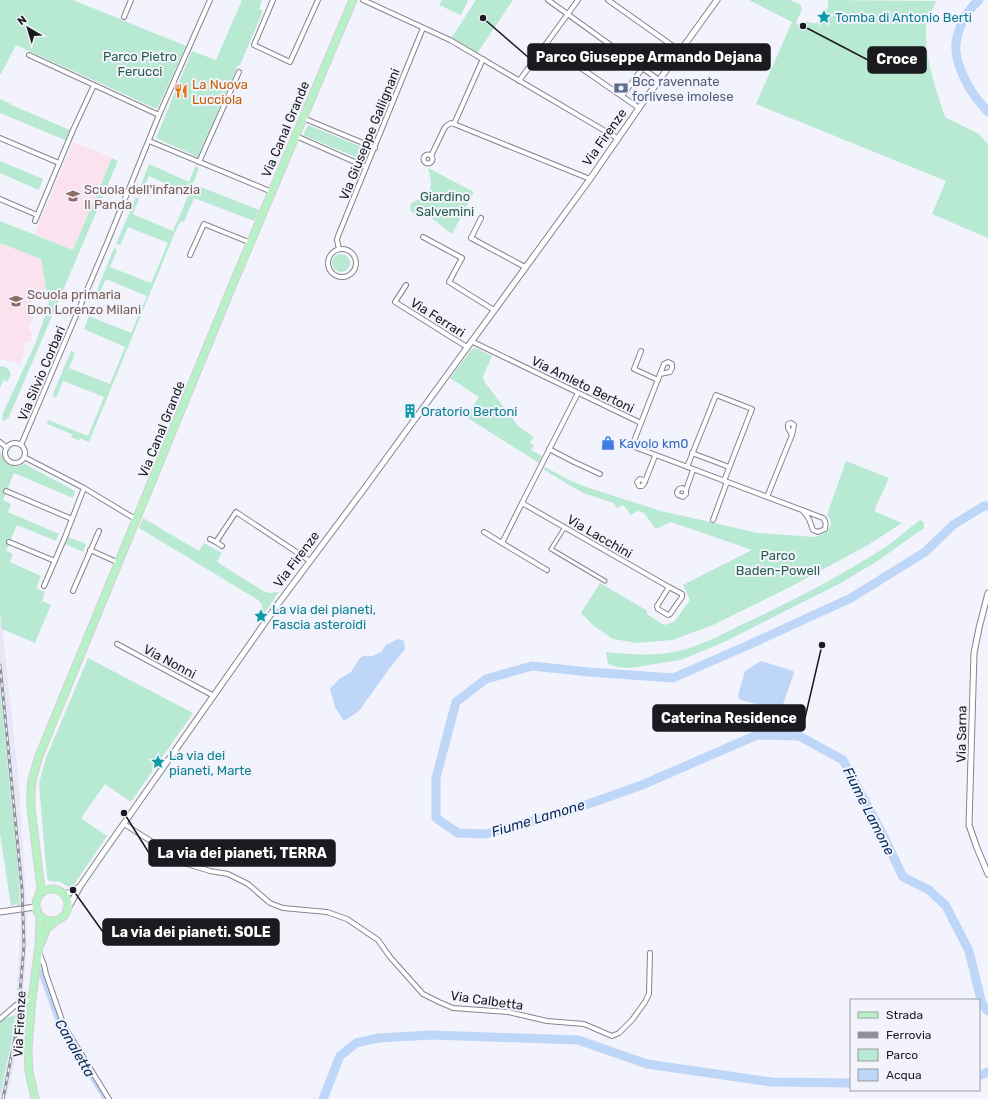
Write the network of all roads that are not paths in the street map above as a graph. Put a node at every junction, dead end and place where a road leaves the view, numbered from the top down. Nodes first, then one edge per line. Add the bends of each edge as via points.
1 (131, 0) edge
2 (204, 0) edge
3 (273, 0) edge
4 (318, 0) edge
5 (353, 0) edge
6 (363, 0) edge
7 (548, 0) edge
8 (578, 0) edge
9 (608, 0) edge
10 (717, 0) edge
11 (209, 1) edge
12 (568, 14) junction
13 (124, 17) dead end
14 (423, 28) junction
15 (546, 44) junction
16 (680, 51) junction
17 (29, 55) dead end
18 (483, 59) junction
19 (642, 69) junction
20 (239, 72) dead end
21 (659, 80) junction
22 (519, 81) junction
23 (94, 85) junction
24 (622, 96) junction
25 (639, 108) junction
26 (159, 115) junction
27 (303, 118) junction
28 (454, 124) junction
29 (296, 136) junction
30 (0, 138) edge
31 (618, 138) junction
32 (149, 141) junction
33 (374, 148) junction
34 (431, 156) dead end
35 (199, 162) junction
36 (59, 163) junction
37 (366, 167) junction
38 (590, 179) junction
39 (272, 192) junction
40 (0, 199) edge
41 (37, 215) junction
42 (481, 218) dead end
43 (35, 221) dead end
44 (422, 237) dead end
45 (251, 243) junction
46 (339, 250) junction
47 (190, 255) dead end
48 (525, 267) junction
49 (406, 285) dead end
50 (494, 310) junction
51 (471, 342) junction
52 (467, 347) junction
53 (641, 351) dead end
54 (660, 374) dead end
55 (658, 380) junction
56 (578, 393) junction
57 (641, 423) junction
58 (792, 435) dead end
59 (0, 442) edge
60 (21, 445) junction
61 (7, 448) junction
62 (549, 449) junction
63 (692, 453) junction
64 (655, 456) junction
65 (24, 457) junction
66 (687, 467) junction
67 (729, 467) junction
68 (693, 470) junction
69 (600, 474) dead end
70 (726, 481) junction
71 (644, 482) dead end
72 (84, 488) junction
73 (686, 490) dead end
74 (6, 491) dead end
75 (767, 498) junction
76 (522, 503) junction
77 (803, 511) junction
78 (72, 519) junction
79 (137, 520) junction
80 (714, 520) dead end
81 (564, 527) junction
82 (99, 531) dead end
83 (484, 532) dead end
84 (210, 539) dead end
85 (9, 542) dead end
86 (216, 542) junction
87 (502, 543) junction
88 (222, 546) dead end
89 (90, 550) junction
90 (55, 561) junction
91 (310, 561) junction
92 (119, 563) junction
93 (547, 570) dead end
94 (605, 582) dead end
95 (44, 586) dead end
96 (669, 587) junction
97 (73, 591) dead end
98 (988, 593) edge
99 (117, 644) dead end
100 (214, 696) junction
101 (124, 824) junction
102 (988, 874) edge
103 (39, 875) junction
104 (81, 885) junction
105 (53, 888) junction
106 (39, 894) junction
107 (64, 894) junction
108 (35, 907) junction
109 (68, 908) junction
110 (0, 912) edge
111 (40, 916) junction
112 (56, 921) junction
113 (39, 948) junction
114 (650, 953) dead end
115 (32, 999) junction
116 (23, 1002) dead end
117 (16, 1005) dead end
118 (0, 1019) edge
119 (35, 1099) edge
120 (109, 1099) edge

1 - 13 street
2 - 11 street
3 - 4 street via 254,45 290,62
5 - 27 main road, Via Canal Grande
6 - 14 street
7 - 12 street
8 - 12 street
9 - 16 street
10 - 16 street, Via Firenze
11 - 26 street, Via Silvio Corbari
12 - 15 street
12 - 19 street
14 - 18 street
14 - 33 street, Via Giuseppe Gallignani
15 - 22 street
15 - 24 street
16 - 21 street, Via Firenze
17 - 23 street
18 - 22 street
18 - 28 street
19 - 21 street
19 - 24 street
20 - 35 street
21 - 25 street, Via Firenze
22 - 31 street
23 - 26 street
23 - 36 street
24 - 25 street
25 - 31 street, Via Firenze
26 - 32 street, Via Silvio Corbari
27 - 29 main road, Via Canal Grande
27 - 33 street
28 - 34 street via 446,126
28 - 38 street
29 - 37 street
29 - 39 main road, Via Canal Grande
30 - 36 street
31 - 38 street, Via Firenze
32 - 35 street
32 - 60 street, Via Silvio Corbari
33 - 37 street, Via Giuseppe Gallignani
35 - 39 street
36 - 41 street
37 - 46 street, Via Giuseppe Gallignani via 338,236
38 - 48 street, Via Firenze
39 - 45 main road, Via Canal Grande
40 - 41 street
41 - 43 street
42 - 48 street via 471,238
44 - 50 street via 462,258 449,282
45 - 47 street via 204,224
45 - 79 main road, Via Canal Grande
46 - 46 street via 329,259 329,268 335,275 344,277 352,272 356,260 347,250
48 - 50 street, Via Firenze
49 - 52 street, Via Ferrari via 395,302
50 - 51 street, Via Firenze
51 - 52 street, Via Firenze
51 - 56 street, Via Amleto Bertoni
52 - 91 street, Via Firenze
53 - 55 street via 634,368
54 - 55 street
55 - 57 street
56 - 57 street, Via Amleto Bertoni
56 - 62 street
57 - 64 street, Via Amleto Bertoni via 632,446
58 - 75 street
59 - 61 street
60 - 61 street via 12,444
60 - 65 street via 25,452
61 - 65 street via 5,453 9,461 18,463
62 - 69 street
62 - 76 street
63 - 66 street
63 - 67 street
63 - 67 street via 716,395 752,409
64 - 66 street, Via Amleto Bertoni
64 - 71 street
65 - 72 street
66 - 68 street, Via Amleto Bertoni
67 - 70 street
68 - 70 street, Via Amleto Bertoni
68 - 73 street
70 - 75 street, Via Amleto Bertoni
70 - 80 street
72 - 78 street
72 - 79 street
74 - 78 street
75 - 77 street, Via Amleto Bertoni
76 - 81 street, Via Lacchini
76 - 87 street
77 - 77 street, Via Amleto Bertoni via 813,530 821,532 825,529 825,521
78 - 90 street
79 - 92 main road, Via Canal Grande
81 - 94 street via 551,549
81 - 96 street, Via Lacchini
82 - 89 street
83 - 87 street
84 - 86 street
85 - 90 street
86 - 88 street
86 - 91 street via 236,512
87 - 93 street
89 - 92 street
89 - 97 street
90 - 95 street
91 - 100 street, Via Firenze
92 - 103 main road, Via Canal Grande via 39,756 32,780 31,808
96 - 96 street, Via Lacchini via 682,594 682,597 668,615 657,606
98 - 102 street, Via Sarna via 974,653 970,825
99 - 100 street, Via Nonni
100 - 101 street, Via Firenze
101 - 104 street, Via Firenze
101 - 114 street, Via Calbetta via 187,864 228,874 248,884 270,903 283,908 327,912 347,919 378,940 423,994 453,1008 508,1012 547,1021 584,1024 612,1036 619,1033 632,1020 649,994
103 - 105 main road via 45,886
103 - 106 main road, Via Canal Grande
104 - 107 street, Via Firenze
104 - 109 street, Via Firenze
105 - 106 main road
105 - 107 main road
106 - 108 main road
107 - 109 main road via 68,900
108 - 110 street
108 - 111 main road
109 - 112 main road via 64,916
111 - 112 main road via 46,921
111 - 113 main road, Via Firenze
112 - 113 main road, Via Firenze via 47,928
113 - 115 main road, Via Firenze
113 - 120 street, Via Firenze via 64,1026
115 - 116 street
115 - 119 main road, Via Firenze via 28,1048 29,1071
117 - 118 street

